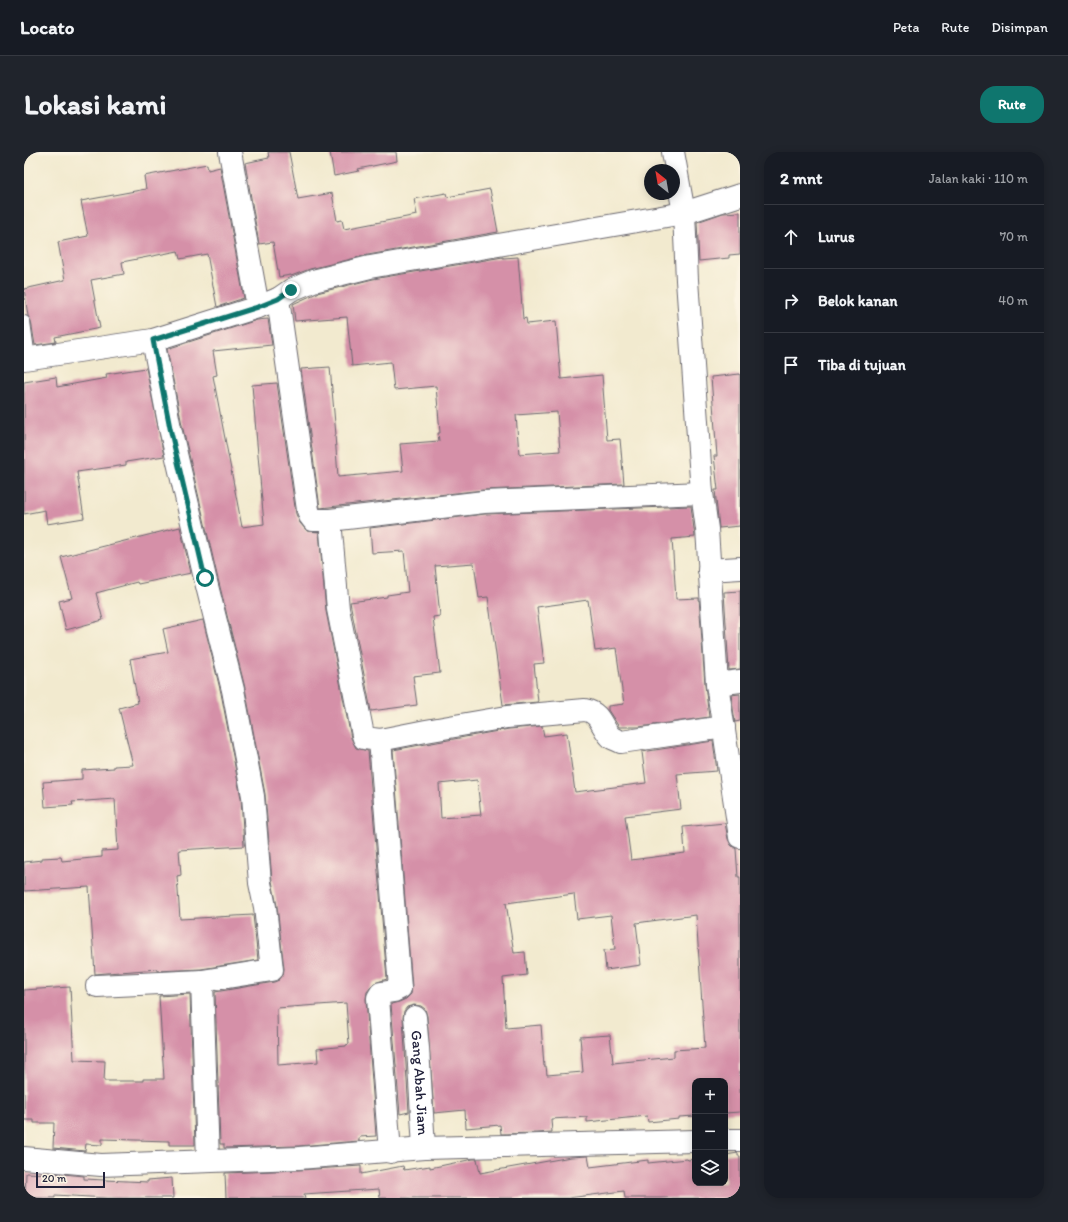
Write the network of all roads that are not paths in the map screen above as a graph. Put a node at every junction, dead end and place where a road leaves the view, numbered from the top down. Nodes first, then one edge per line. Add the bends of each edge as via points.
1 (230, 152) edge
2 (673, 152) edge
3 (740, 195) edge
4 (684, 213) junction
5 (278, 299) junction
6 (258, 307) junction
7 (24, 322) edge
8 (153, 340) junction
9 (27, 359) edge
10 (702, 493) junction
11 (330, 520) junction
12 (740, 568) edge
13 (709, 570) junction
14 (740, 681) edge
15 (717, 684) junction
16 (724, 727) junction
17 (380, 740) junction
18 (740, 837) edge
19 (202, 981) junction
20 (97, 986) dead end
21 (415, 1017) dead end
22 (728, 1140) edge
23 (740, 1140) edge
24 (692, 1141) edge
25 (424, 1148) junction
26 (390, 1152) junction
27 (24, 1158) edge
28 (208, 1161) junction

1 - 6 street
2 - 4 street
3 - 4 street
4 - 5 street via 370,267 313,281 291,290
4 - 10 street
5 - 6 street
5 - 11 street via 308,510 313,520
6 - 8 street
7 - 9 lane
8 - 9 street
8 - 19 street via 170,428 233,690 253,796 260,882 272,970
10 - 11 street via 484,502
10 - 13 street
11 - 17 street via 338,609 362,735 367,740
12 - 13 street
13 - 15 street
14 - 15 street
15 - 16 street
16 - 17 street via 621,742 612,737 596,715 585,710 493,719
16 - 18 street
17 - 26 street via 400,988 381,993 378,998
19 - 20 street
19 - 28 street
21 - 25 street, Gang Abah Jiam
22 - 23 street
24 - 25 street
25 - 26 street
26 - 28 street
27 - 28 street via 101,1165

